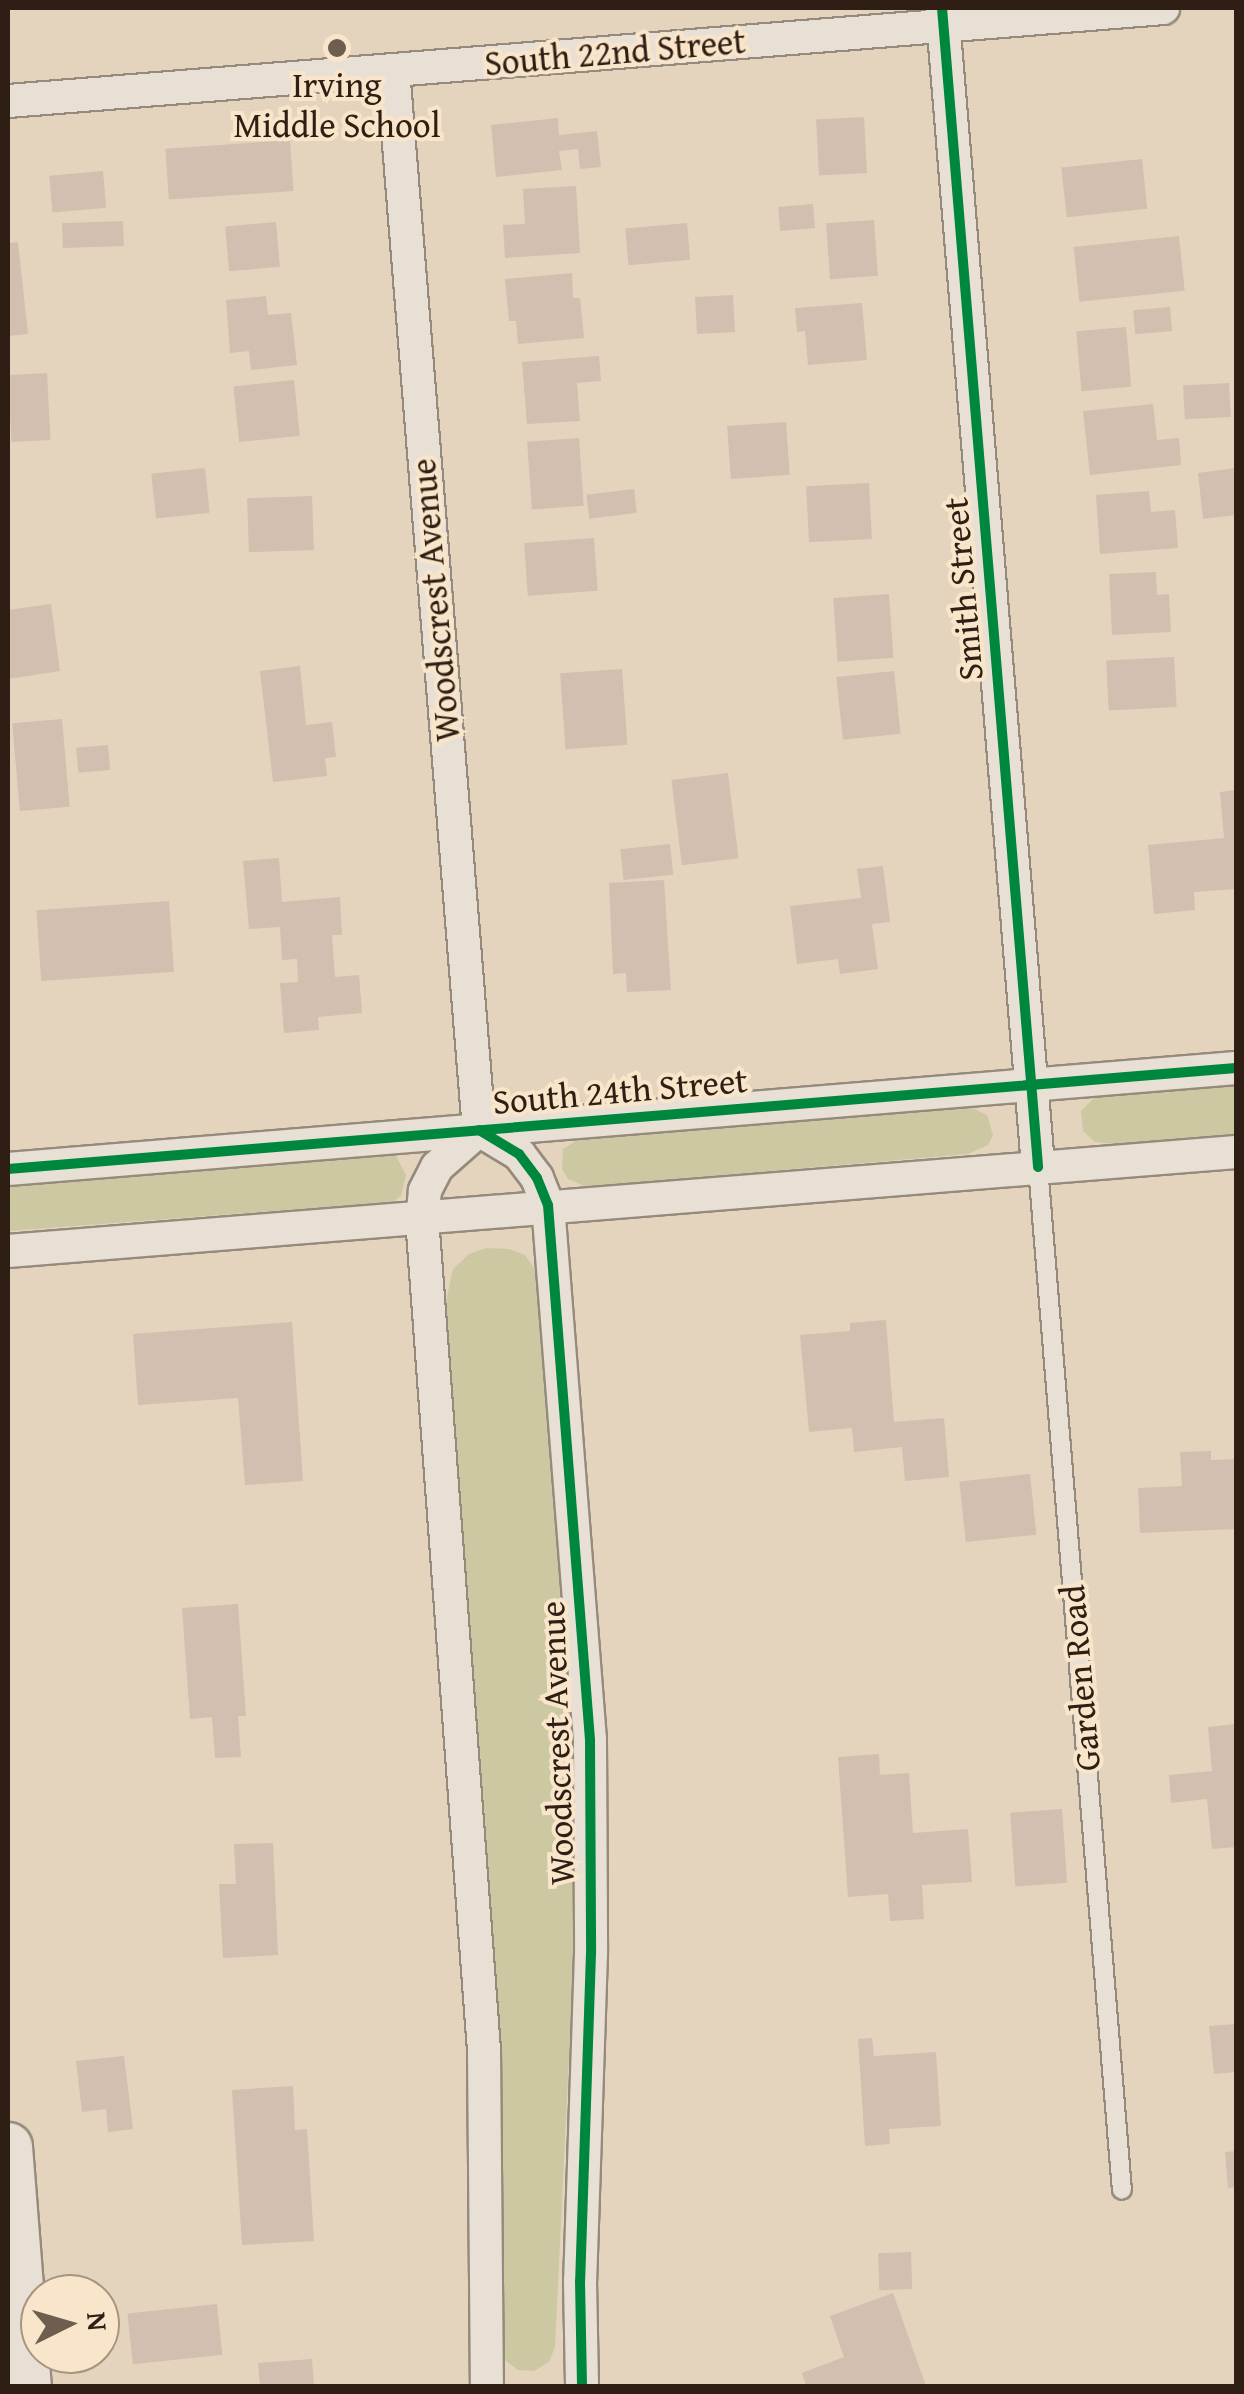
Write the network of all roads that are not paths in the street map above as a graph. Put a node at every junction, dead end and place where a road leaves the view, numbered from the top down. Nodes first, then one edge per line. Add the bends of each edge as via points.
1 (1163, 8) edge
2 (943, 16) edge
3 (392, 70) junction
4 (8, 102) edge
5 (1236, 1068) edge
6 (1032, 1086) junction
7 (478, 1130) junction
8 (1236, 1152) edge
9 (1038, 1167) junction
10 (8, 1169) edge
11 (548, 1206) junction
12 (422, 1218) junction
13 (8, 1250) edge
14 (8, 2147) edge
15 (1122, 2190) dead end
16 (28, 2386) edge
17 (486, 2386) edge
18 (582, 2386) edge

1 - 2 street, South 22nd Street
2 - 3 street, South 22nd Street
2 - 6 street, Smith Street
3 - 4 street, South 22nd Street
3 - 7 street, Woodscrest Avenue
5 - 6 street, South 24th Street
6 - 7 street, South 24th Street
6 - 9 street, Smith Street
7 - 10 street, South 24th Street
7 - 11 street, Woodscrest Avenue via 519,1154
7 - 12 street via 437,1166
8 - 9 street
9 - 11 street
9 - 15 lane, Garden Road
11 - 12 street
11 - 18 street, Woodscrest Avenue via 590,1740
12 - 13 street
12 - 17 street via 484,2051
14 - 16 main road

